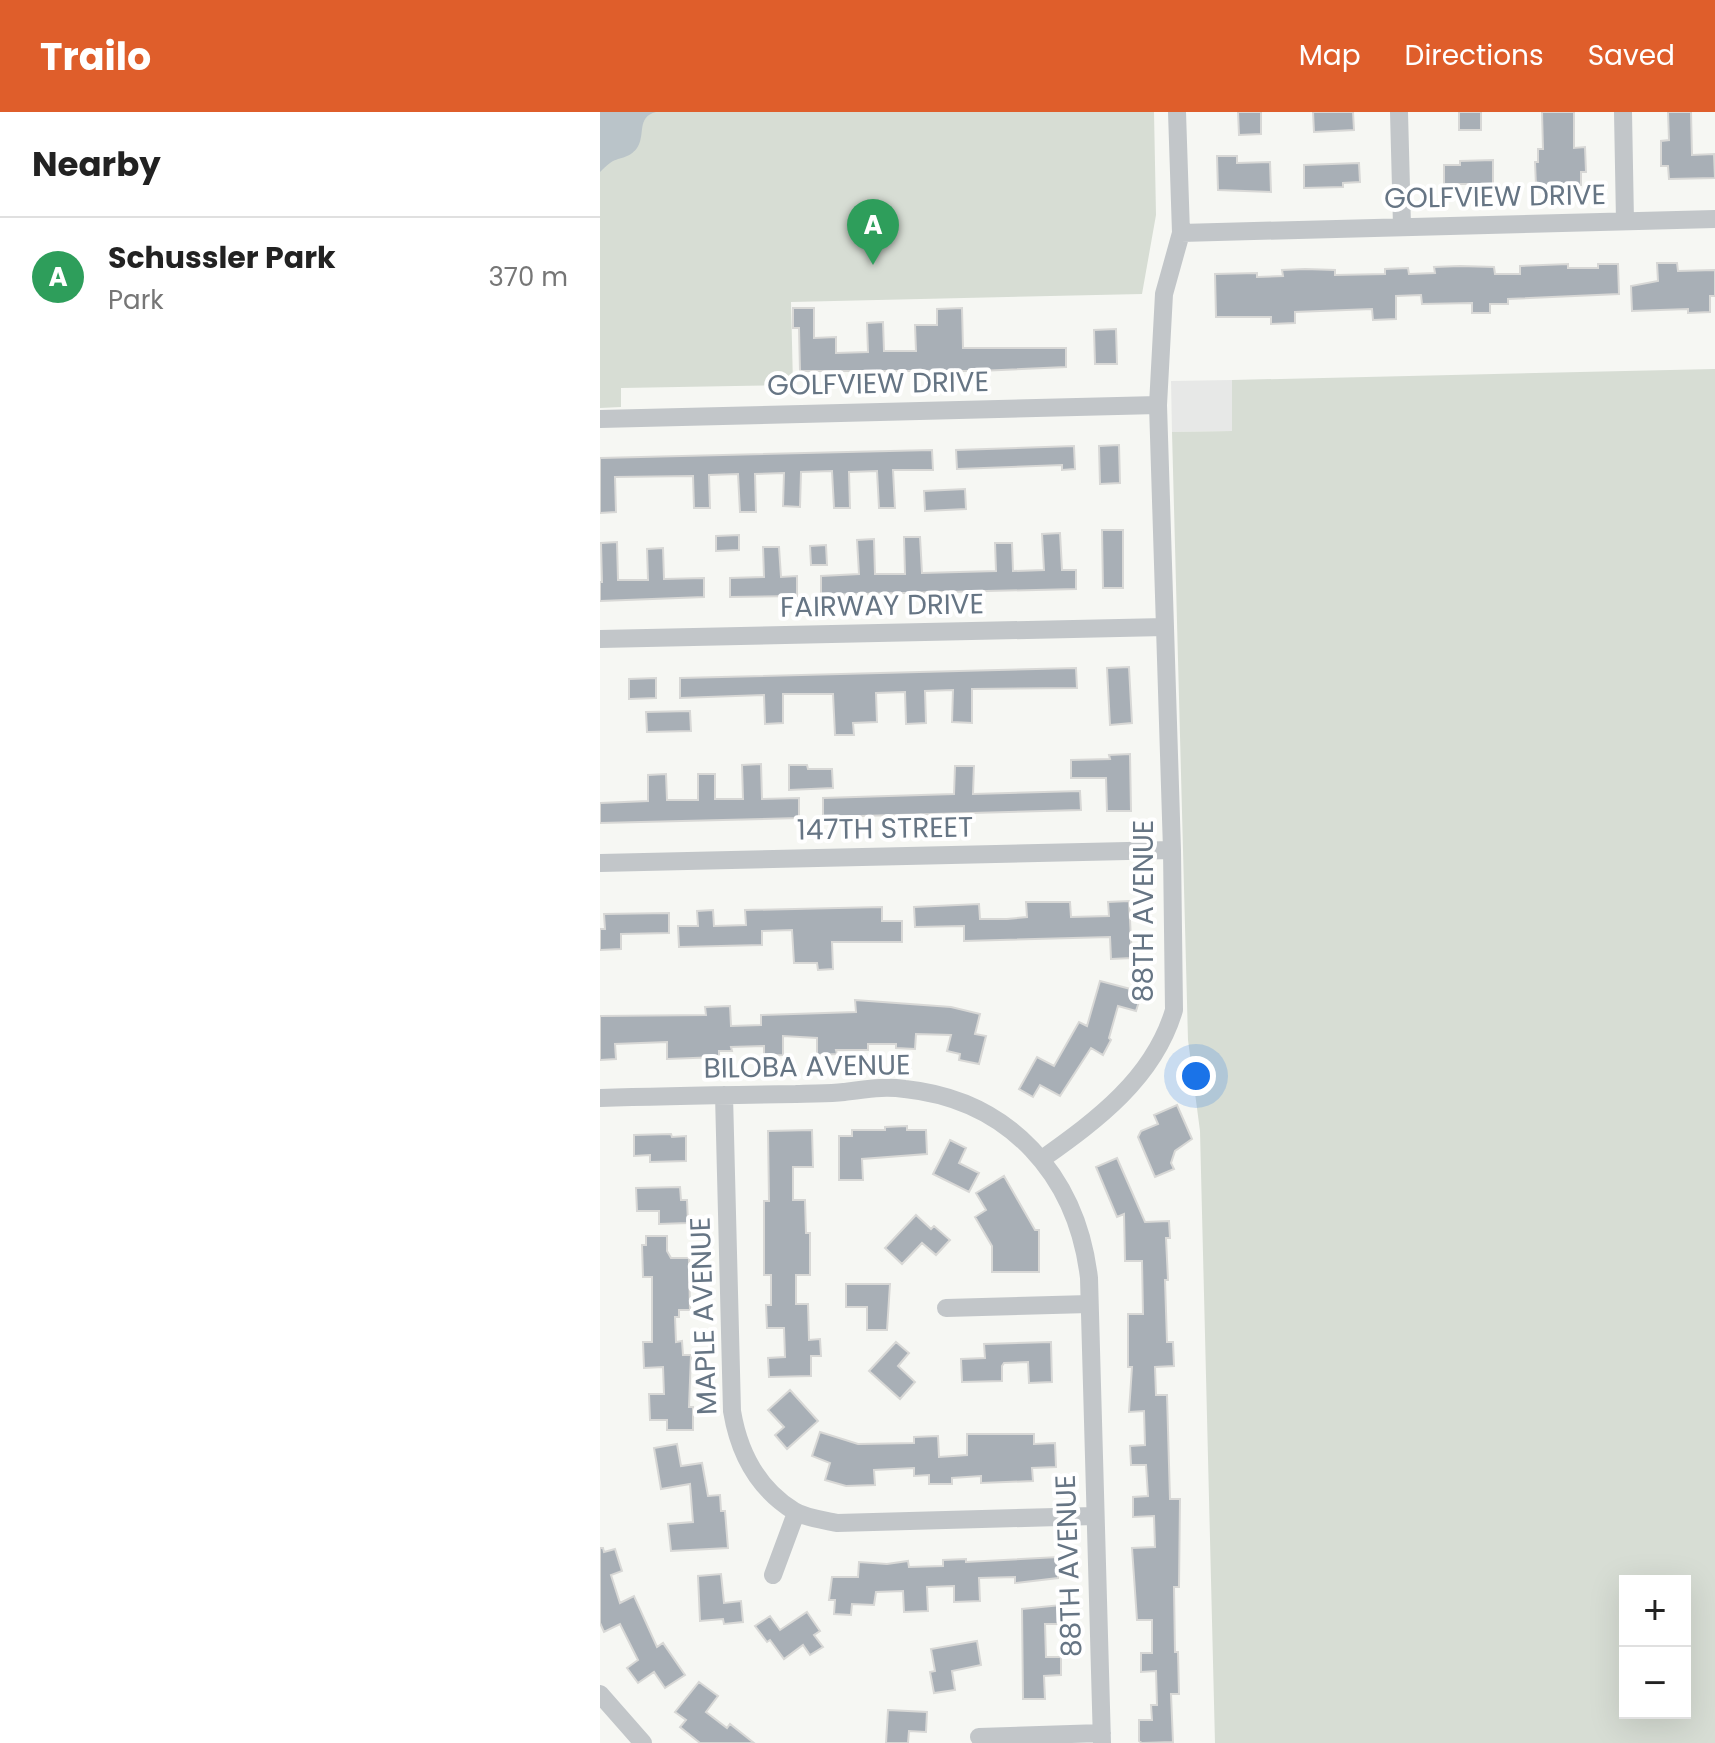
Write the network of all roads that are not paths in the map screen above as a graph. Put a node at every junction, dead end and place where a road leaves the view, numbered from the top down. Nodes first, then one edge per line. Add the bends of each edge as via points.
1 (1177, 112) edge
2 (1399, 112) edge
3 (1623, 112) edge
4 (1715, 219) edge
5 (1625, 221) junction
6 (1402, 226) junction
7 (1181, 233) junction
8 (1158, 405) junction
9 (600, 419) edge
10 (1165, 627) junction
11 (600, 639) edge
12 (1172, 850) junction
13 (600, 863) edge
14 (724, 1095) junction
15 (600, 1098) edge
16 (1042, 1159) junction
17 (1089, 1304) junction
18 (946, 1308) dead end
19 (796, 1513) junction
20 (1094, 1516) junction
21 (773, 1575) dead end
22 (601, 1697) edge
23 (979, 1737) dead end
24 (1102, 1738) edge
25 (643, 1743) edge

1 - 7 street, 88TH AVENUE
2 - 6 street
3 - 5 street
4 - 5 street, GOLFVIEW DRIVE
5 - 6 street, GOLFVIEW DRIVE
6 - 7 street, GOLFVIEW DRIVE
7 - 8 street, 88TH AVENUE via 1164,294
8 - 9 street, GOLFVIEW DRIVE
8 - 10 street, 88TH AVENUE
10 - 11 street, FAIRWAY DRIVE
10 - 12 street, 88TH AVENUE
12 - 13 street, 147TH STREET
12 - 16 street, 88TH AVENUE via 1176,991 1167,1034 1137,1081
14 - 15 street, BILOBA AVENUE
14 - 16 street, BILOBA AVENUE via 883,1087 926,1092 979,1110
14 - 19 street, MAPLE AVENUE via 733,1422 752,1470
16 - 17 street, 88TH AVENUE via 1066,1196 1082,1235
17 - 18 street
17 - 20 street, 88TH AVENUE
19 - 20 street, MAPLE AVENUE via 859,1524
19 - 21 street
20 - 24 street, 88TH AVENUE
22 - 25 street
23 - 24 street

